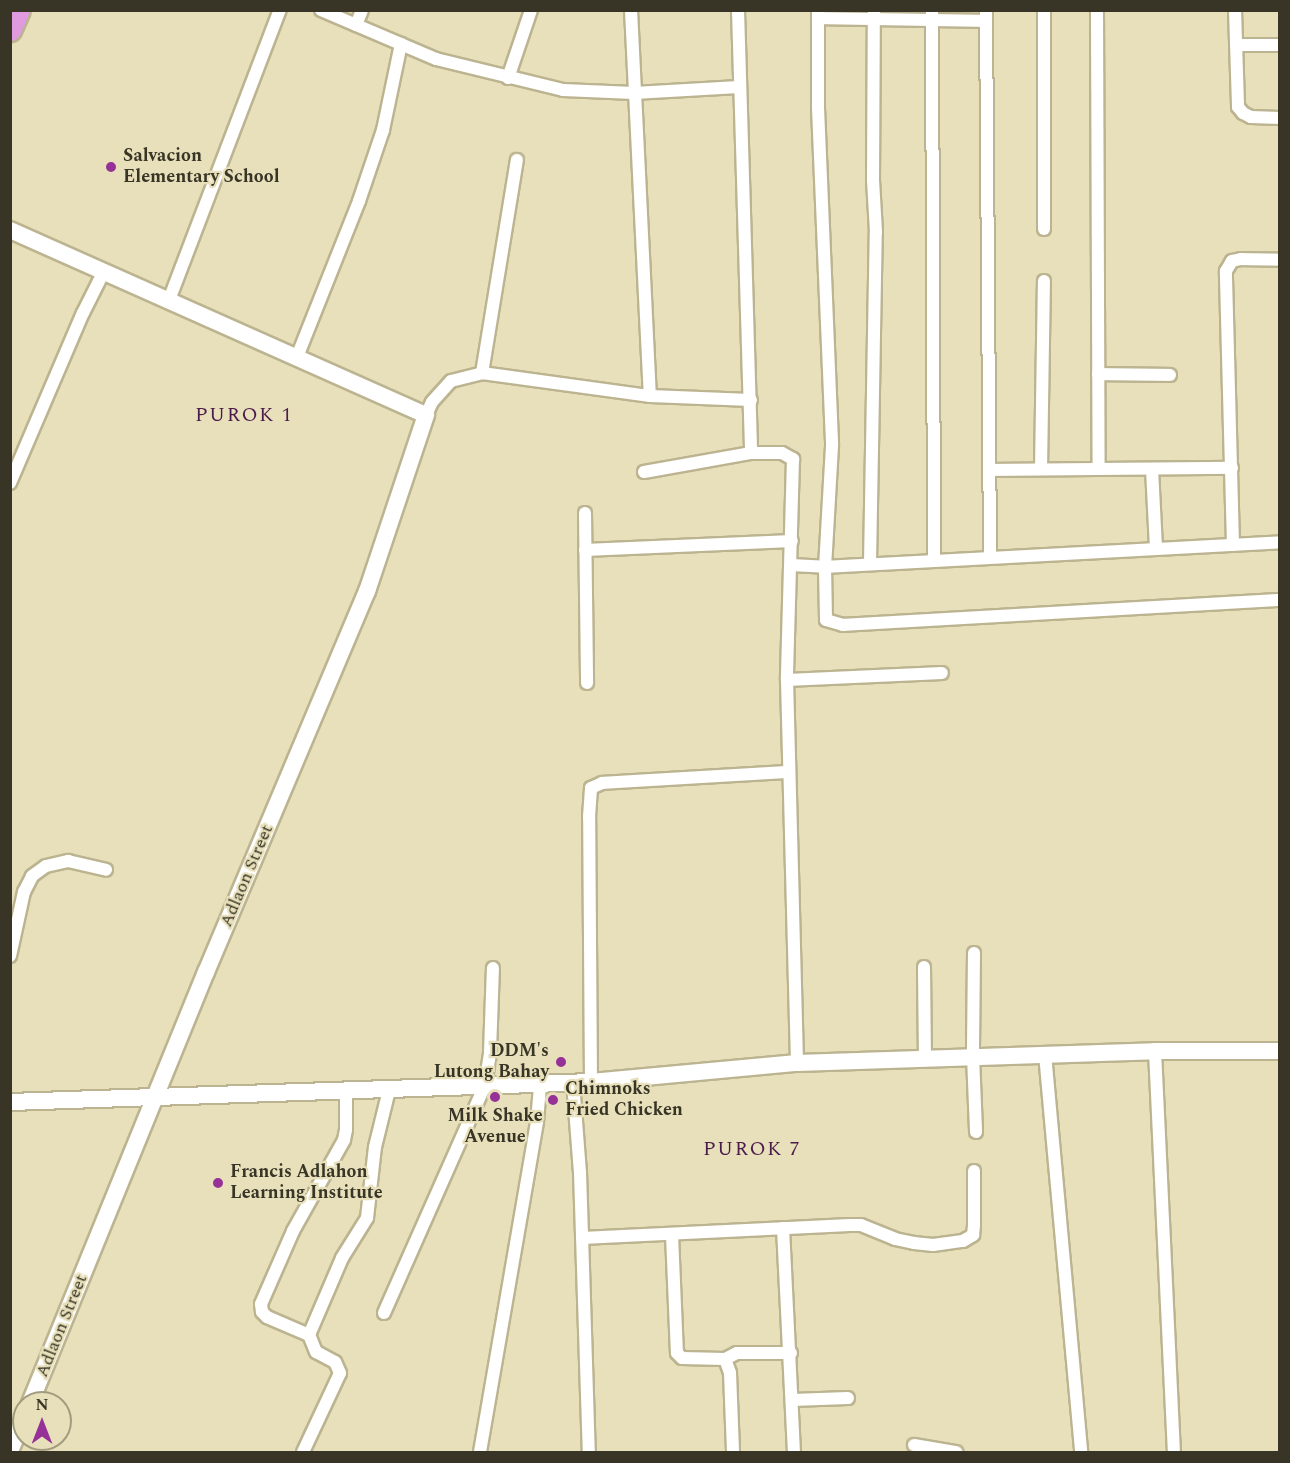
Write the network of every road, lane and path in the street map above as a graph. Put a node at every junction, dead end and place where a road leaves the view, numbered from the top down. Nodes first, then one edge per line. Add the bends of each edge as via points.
1 (19, 10) edge
2 (280, 10) edge
3 (321, 10) edge
4 (362, 10) edge
5 (531, 10) edge
6 (631, 10) edge
7 (738, 10) edge
8 (1044, 10) edge
9 (1097, 10) edge
10 (1236, 10) edge
11 (818, 14) edge
12 (874, 15) edge
13 (932, 15) edge
14 (986, 16) edge
15 (357, 25) junction
16 (10, 30) edge
17 (401, 44) junction
18 (1236, 45) junction
19 (1280, 45) edge
20 (508, 78) junction
21 (739, 87) junction
22 (634, 93) junction
23 (1280, 118) edge
24 (517, 160) dead end
25 (1044, 229) dead end
26 (10, 230) edge
27 (1280, 260) edge
28 (104, 271) junction
29 (1044, 281) dead end
30 (169, 300) junction
31 (297, 357) junction
32 (482, 373) junction
33 (1098, 374) junction
34 (1170, 375) dead end
35 (650, 396) junction
36 (751, 400) junction
37 (426, 415) junction
38 (751, 453) junction
39 (1232, 468) junction
40 (1041, 469) junction
41 (1099, 469) junction
42 (990, 470) junction
43 (1152, 470) junction
44 (644, 472) dead end
45 (10, 483) edge
46 (585, 513) dead end
47 (792, 541) junction
48 (1280, 542) edge
49 (1233, 545) junction
50 (1156, 548) junction
51 (585, 550) junction
52 (990, 556) junction
53 (934, 560) junction
54 (870, 563) junction
55 (791, 565) junction
56 (825, 567) junction
57 (1280, 600) edge
58 (942, 673) dead end
59 (787, 680) junction
60 (587, 683) dead end
61 (789, 772) junction
62 (106, 870) dead end
63 (974, 953) dead end
64 (10, 956) edge
65 (924, 967) dead end
66 (493, 969) dead end
67 (1155, 1051) junction
68 (1280, 1051) edge
69 (1045, 1054) junction
70 (973, 1056) junction
71 (925, 1058) junction
72 (797, 1063) junction
73 (591, 1082) junction
74 (573, 1083) junction
75 (540, 1084) junction
76 (485, 1085) junction
77 (389, 1090) junction
78 (346, 1091) junction
79 (155, 1099) junction
80 (10, 1102) edge
81 (976, 1132) dead end
82 (974, 1172) dead end
83 (783, 1227) junction
84 (672, 1235) junction
85 (582, 1238) junction
86 (384, 1313) dead end
87 (309, 1335) junction
88 (791, 1353) junction
89 (725, 1359) junction
90 (35, 1391) edge
91 (848, 1398) dead end
92 (792, 1400) junction
93 (914, 1445) dead end
94 (303, 1452) edge
95 (480, 1452) edge
96 (589, 1452) edge
97 (734, 1452) edge
98 (794, 1452) edge
99 (956, 1452) edge
100 (1081, 1452) edge
101 (1174, 1452) edge

1 - 16 highway
2 - 30 street
3 - 15 street
4 - 15 street
5 - 20 street
6 - 22 street
7 - 21 street
8 - 25 street
9 - 33 street
10 - 18 street
11 - 12 street
11 - 56 street via 818,108 832,446
12 - 13 street
12 - 54 street via 876,232
13 - 14 street
13 - 53 street
14 - 42 street
15 - 17 street
17 - 20 street
17 - 31 street via 383,130
18 - 19 street
18 - 23 street via 1238,107 1251,117
20 - 22 street via 584,93
21 - 22 street
21 - 36 street
22 - 35 street
24 - 32 street
26 - 28 street
27 - 39 street via 1241,259 1232,261 1226,271
28 - 30 street
28 - 45 street
29 - 40 street
30 - 31 street
31 - 37 street
32 - 35 street
32 - 37 street, Adlaon Street via 452,381 432,402
33 - 34 street
33 - 41 street
35 - 36 street
36 - 38 street
37 - 79 street, Adlaon Street via 367,591
38 - 44 street
38 - 47 street via 782,453 793,459
39 - 43 street
39 - 49 street
40 - 41 street
40 - 42 street
41 - 43 street
42 - 52 street
43 - 50 street
46 - 51 street
47 - 51 street
47 - 55 street
48 - 49 street
49 - 50 street
50 - 52 street
51 - 60 street
52 - 53 street
53 - 54 street
54 - 56 street
55 - 56 street
55 - 59 street
56 - 57 street via 826,620 843,625
58 - 59 street
59 - 61 street
61 - 72 street
61 - 73 street via 602,783 591,788
62 - 64 street via 68,861 46,866 32,876 24,892
63 - 70 street
65 - 71 street
66 - 76 street
67 - 68 street
67 - 69 street
67 - 101 street
69 - 70 street
69 - 100 street
70 - 71 street
70 - 81 street
71 - 72 street
72 - 73 street
73 - 74 street
74 - 75 street
74 - 85 street
75 - 76 street
75 - 95 street
76 - 77 street
76 - 86 street
77 - 78 street
77 - 87 street via 375,1147 367,1218 342,1258
78 - 79 street
78 - 87 street via 344,1140 293,1230 261,1304 267,1317
79 - 80 street
79 - 90 street, Adlaon Street
82 - 83 street via 973,1235 963,1241 914,1243 861,1225
83 - 84 street
83 - 88 street
84 - 85 street
84 - 89 street via 677,1353 682,1358
85 - 96 street
87 - 94 street via 316,1352 335,1362 340,1373
88 - 89 street via 737,1353
88 - 92 street
89 - 97 street via 730,1372
91 - 92 street
92 - 98 street
93 - 99 street

